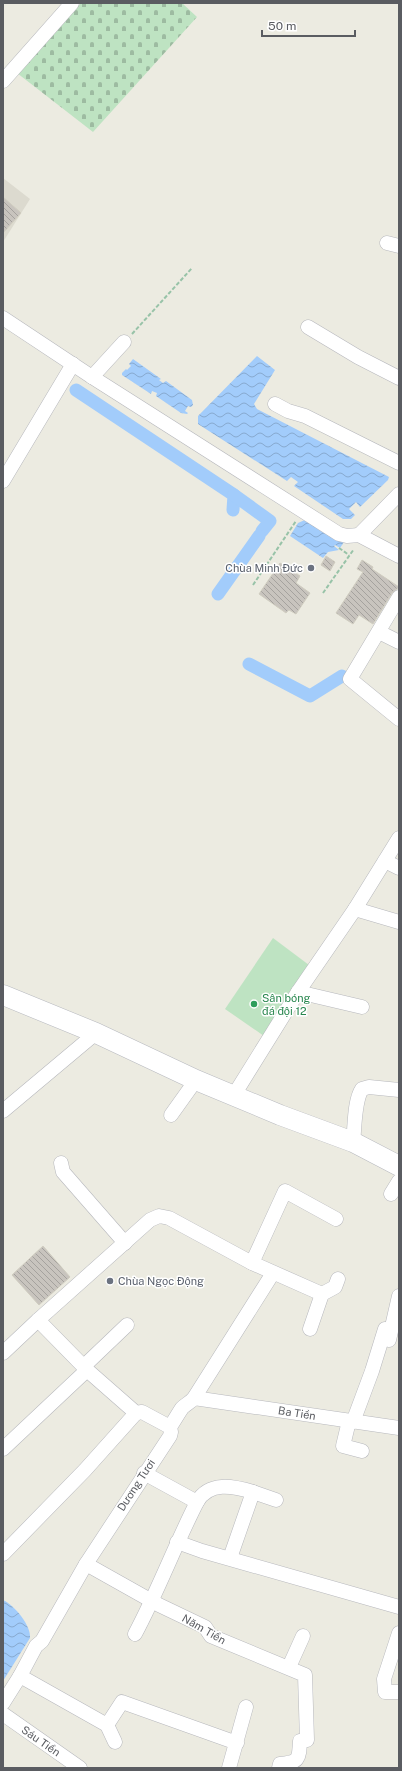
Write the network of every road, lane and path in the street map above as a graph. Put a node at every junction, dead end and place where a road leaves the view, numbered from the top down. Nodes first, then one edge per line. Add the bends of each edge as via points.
1 (72, 3) edge
2 (3, 81) edge
3 (192, 268) dead end
4 (3, 318) edge
5 (308, 328) dead end
6 (124, 342) joint
7 (73, 364) junction
8 (92, 377) junction
9 (399, 378) edge
10 (275, 404) dead end
11 (399, 463) edge
12 (3, 481) edge
13 (399, 494) edge
14 (302, 512) junction
15 (359, 535) junction
16 (334, 545) dead end
17 (349, 555) junction
18 (399, 556) edge
19 (253, 585) dead end
20 (323, 592) dead end
21 (399, 597) edge
22 (379, 632) junction
23 (399, 642) edge
24 (399, 719) edge
25 (399, 838) edge
26 (385, 860) junction
27 (399, 868) edge
28 (355, 909) junction
29 (390, 923) edge
30 (298, 992) junction
31 (3, 995) edge
32 (362, 1007) dead end
33 (96, 1033) junction
34 (196, 1080) junction
35 (399, 1090) edge
36 (234, 1095) junction
37 (3, 1111) edge
38 (171, 1115) dead end
39 (353, 1142) junction
40 (61, 1163) dead end
41 (399, 1166) edge
42 (399, 1180) edge
43 (391, 1194) dead end
44 (336, 1219) dead end
45 (125, 1243) junction
46 (252, 1263) junction
47 (273, 1273) junction
48 (338, 1279) dead end
49 (322, 1294) junction
50 (398, 1303) edge
51 (38, 1320) junction
52 (127, 1325) dead end
53 (310, 1329) dead end
54 (385, 1329) dead end
55 (3, 1353) edge
56 (85, 1368) junction
57 (378, 1383) dead end
58 (194, 1398) junction
59 (136, 1413) junction
60 (351, 1422) junction
61 (170, 1427) junction
62 (399, 1428) edge
63 (3, 1449) edge
64 (362, 1451) dead end
65 (144, 1473) junction
66 (253, 1492) junction
67 (276, 1500) dead end
68 (197, 1502) junction
69 (177, 1542) junction
70 (3, 1554) edge
71 (230, 1558) junction
72 (86, 1564) junction
73 (152, 1601) junction
74 (399, 1607) edge
75 (399, 1633) edge
76 (135, 1634) dead end
77 (303, 1636) dead end
78 (288, 1667) junction
79 (20, 1676) junction
80 (399, 1692) edge
81 (3, 1703) edge
82 (246, 1706) dead end
83 (3, 1714) edge
84 (107, 1725) junction
85 (115, 1742) dead end
86 (236, 1743) junction
87 (80, 1768) edge
88 (229, 1768) edge
89 (278, 1768) edge

1 - 2 street
3 - 6 path
4 - 7 street
5 - 9 street
6 - 8 street
7 - 8 street
7 - 12 street
8 - 14 street
10 - 11 street via 305,416
13 - 15 street
14 - 15 street via 339,534
14 - 19 path
15 - 17 path via 357,544
15 - 18 street
16 - 17 path
17 - 20 path
21 - 22 street
22 - 23 street
22 - 24 street via 350,679
25 - 26 street
26 - 27 street
26 - 28 street
28 - 29 street
28 - 30 street
30 - 32 street
30 - 36 street
31 - 33 street
33 - 34 street
33 - 37 street
34 - 36 street
34 - 38 street
35 - 39 street via 369,1087 359,1092
36 - 39 street
39 - 41 street
40 - 45 street via 63,1172
42 - 43 street
44 - 46 street via 285,1191
45 - 46 street via 153,1218 162,1216
45 - 51 street
46 - 47 street
47 - 49 street
47 - 58 street, Dương Tươi
48 - 49 street via 335,1287
49 - 53 street
50 - 57 street
51 - 55 street
51 - 56 street
52 - 56 street
54 - 60 street via 372,1371
56 - 59 street
56 - 63 street
58 - 60 street, Ba Tiền
58 - 61 street, Dương Tươi via 184,1406
59 - 61 street via 142,1412
59 - 70 street via 85,1470
60 - 62 street, Ba Tiền
60 - 64 street via 343,1446
61 - 65 street, Dương Tươi via 170,1436
65 - 68 street
65 - 72 street, Dương Tươi
66 - 67 street
66 - 68 street via 236,1487 218,1488 205,1491
66 - 71 street
68 - 69 street
69 - 71 street
69 - 73 street
71 - 74 street
72 - 73 street, Năm Tiền
72 - 79 street, Dương Tươi
73 - 76 street
73 - 78 street, Năm Tiền via 205,1627 211,1636
75 - 80 street via 384,1679 385,1692
77 - 78 street
78 - 89 street, Năm Tiền via 305,1675 307,1740 300,1741 299,1757 293,1762 280,1764
79 - 81 street, Dương Tươi
79 - 84 street
82 - 86 street
83 - 87 street, Sáu Tiền
84 - 85 street
84 - 86 street via 122,1702
86 - 88 street

